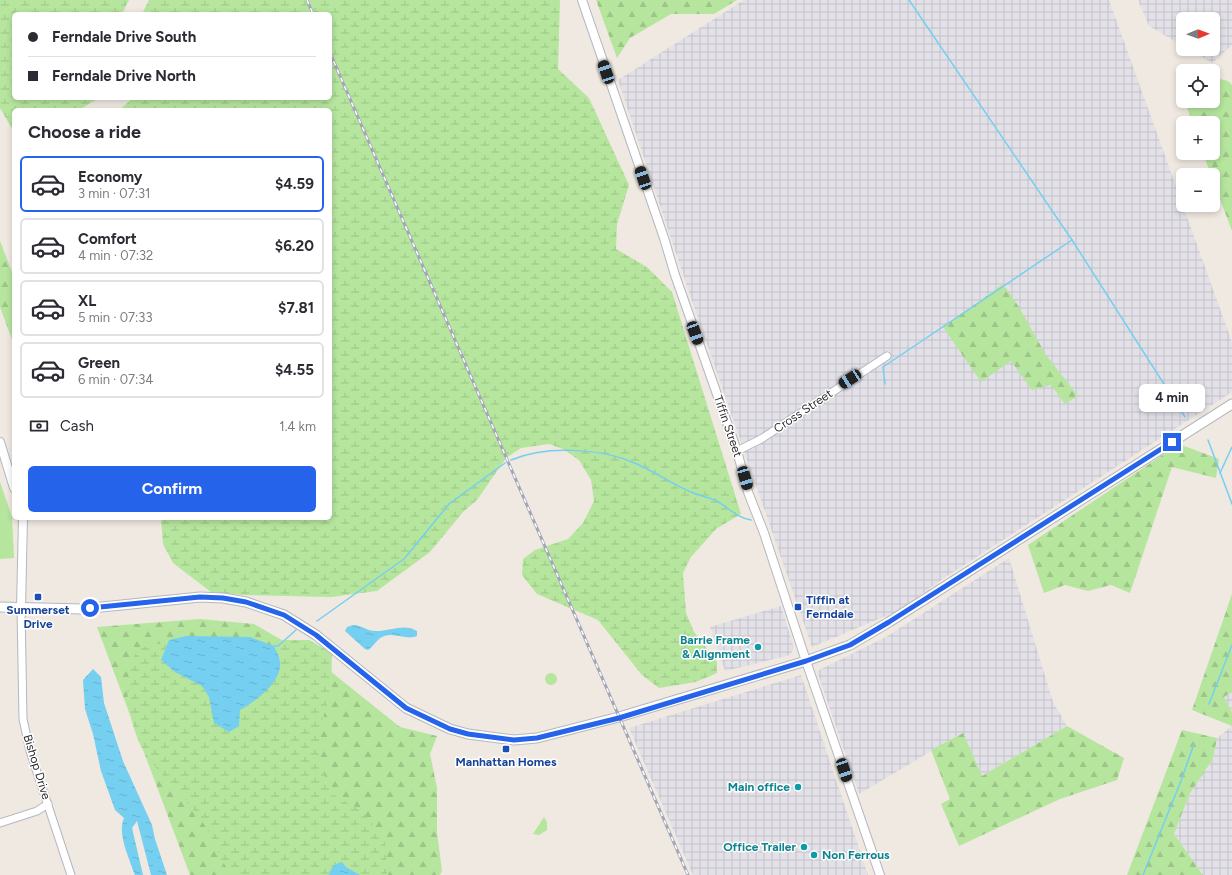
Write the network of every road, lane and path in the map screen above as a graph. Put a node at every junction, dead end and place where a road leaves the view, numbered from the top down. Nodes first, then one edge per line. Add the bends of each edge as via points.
1 (582, 0) edge
2 (887, 356) dead end
3 (1232, 404) edge
4 (0, 442) edge
5 (737, 451) junction
6 (12, 481) edge
7 (23, 520) edge
8 (0, 606) edge
9 (22, 608) junction
10 (806, 661) junction
11 (48, 804) junction
12 (0, 823) edge
13 (71, 875) edge
14 (880, 875) edge

1 - 5 street, Tiffin Street
2 - 5 street, Cross Street via 761,439
3 - 10 main road via 889,622 850,645
4 - 6 street
5 - 10 street, Tiffin Street via 748,492
7 - 9 street
8 - 9 main road
9 - 10 main road via 98,608 200,597 246,602 284,615 316,635 406,708 450,729 514,740 537,738 619,718
9 - 11 street, Bishop Drive via 23,719 30,751
10 - 14 street, Tiffin Street
11 - 12 street via 37,811
11 - 13 street, Bishop Drive

